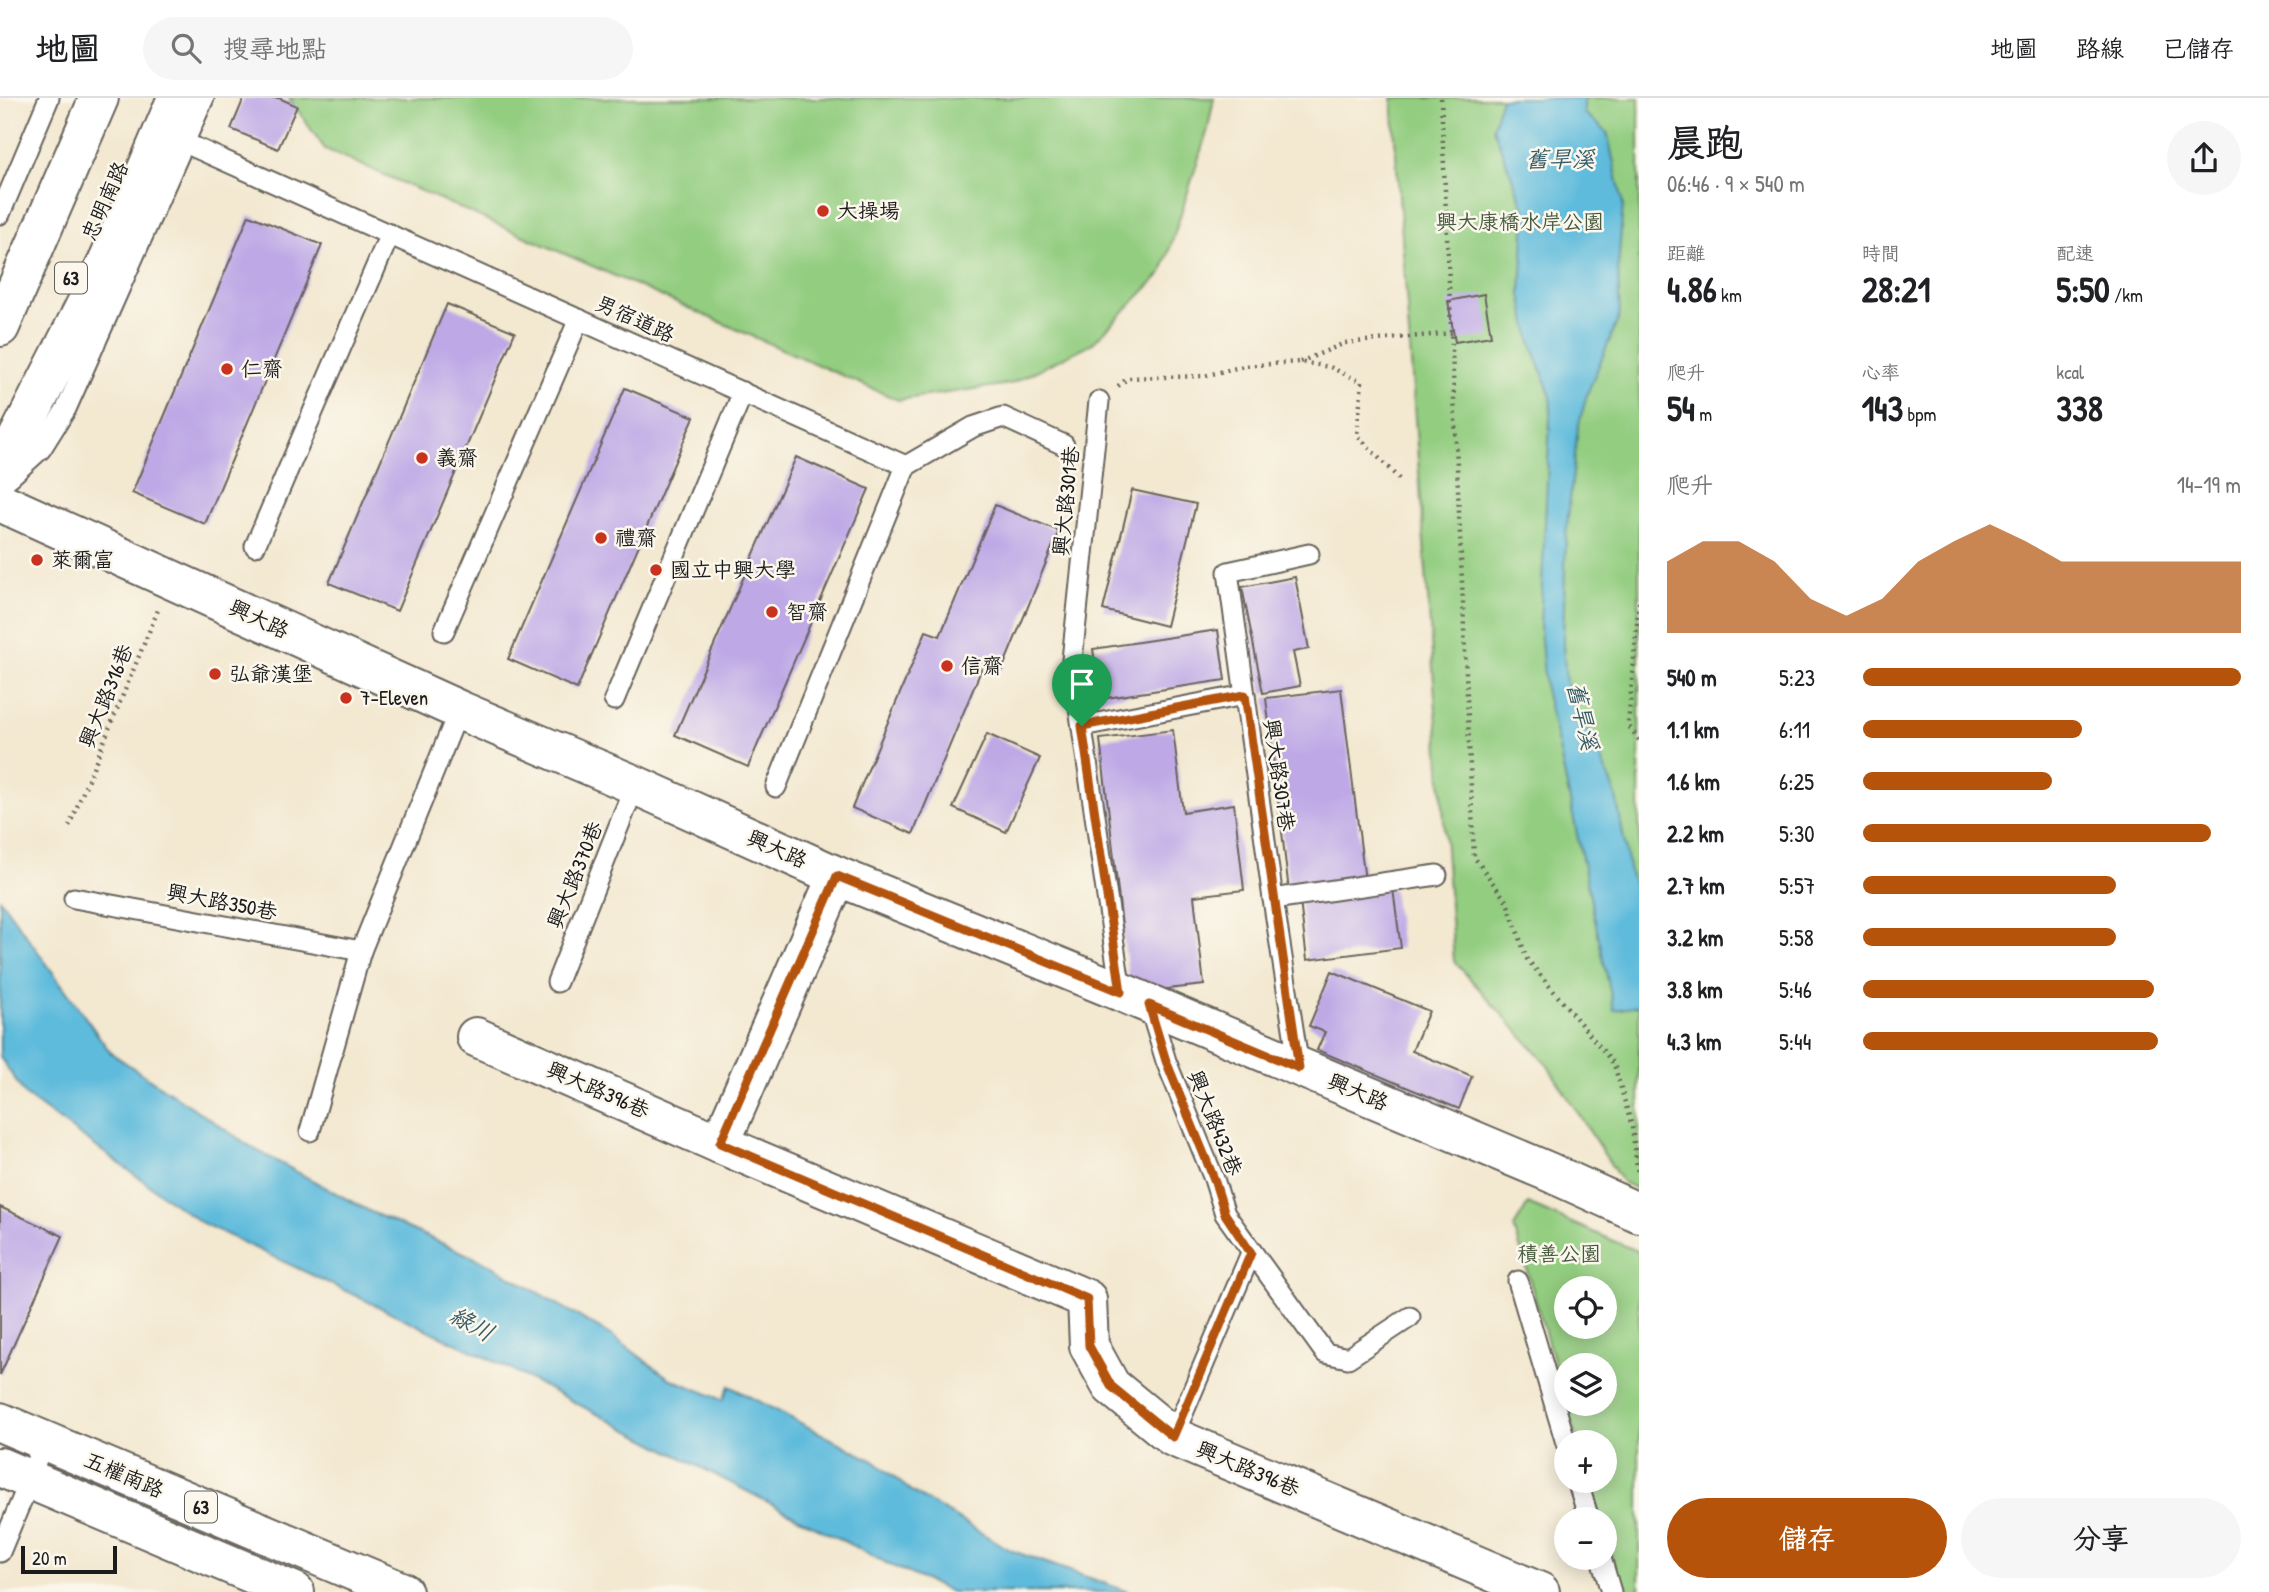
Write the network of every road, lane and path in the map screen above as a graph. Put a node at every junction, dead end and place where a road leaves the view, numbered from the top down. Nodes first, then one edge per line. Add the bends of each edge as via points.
1 (49, 98) edge
2 (75, 98) edge
3 (99, 98) edge
4 (151, 98) edge
5 (177, 98) edge
6 (204, 98) edge
7 (1441, 98) edge
8 (185, 143) junction
9 (0, 214) edge
10 (390, 234) junction
11 (0, 279) edge
12 (579, 319) junction
13 (0, 327) edge
14 (1452, 333) junction
15 (1299, 362) junction
16 (743, 393) junction
17 (1099, 401) joint
18 (1064, 444) dead end
19 (0, 462) edge
20 (906, 466) junction
21 (0, 473) edge
22 (1400, 480) dead end
23 (0, 486) edge
24 (0, 502) edge
25 (255, 546) dead end
26 (1309, 554) dead end
27 (172, 579) junction
28 (1639, 602) edge
29 (444, 631) dead end
30 (1245, 695) junction
31 (614, 700) dead end
32 (459, 710) junction
33 (1082, 726) junction
34 (1639, 740) edge
35 (635, 785) junction
36 (776, 787) dead end
37 (69, 826) dead end
38 (1437, 875) dead end
39 (837, 876) junction
40 (74, 898) dead end
41 (1273, 899) junction
42 (361, 951) junction
43 (557, 982) dead end
44 (1135, 998) junction
45 (476, 1037) dead end
46 (1299, 1068) junction
47 (310, 1131) dead end
48 (720, 1143) junction
49 (1638, 1183) edge
50 (1639, 1213) edge
51 (1251, 1253) junction
52 (1518, 1281) dead end
53 (1410, 1317) dead end
54 (0, 1422) edge
55 (1562, 1430) edge
56 (1173, 1437) junction
57 (43, 1441) junction
58 (15, 1473) edge
59 (0, 1552) edge
60 (1605, 1570) edge
61 (295, 1592) edge
62 (403, 1592) edge
63 (1540, 1592) edge
64 (1611, 1592) edge

1 - 9 lane
2 - 11 street
3 - 13 street, 63
4 - 19 street, 忠明南路 / 63 via 35,361
5 - 21 street via 107,263
6 - 8 lane
7 - 14 path
8 - 10 lane, 男宿道路
8 - 23 lane via 66,409 41,449
10 - 12 lane, 男宿道路
10 - 25 lane
12 - 16 lane, 男宿道路
12 - 29 lane
14 - 15 path via 1345,343
14 - 49 path via 1474,857 1507,902 1527,959 1614,1064 1632,1127
15 - 17 path via 1244,366 1204,376 1128,379
15 - 22 path via 1330,367 1362,382 1357,435
16 - 20 lane, 男宿道路
16 - 31 lane
17 - 33 lane, 興大路301巷 via 1072,660
18 - 20 lane via 1003,417 973,427
20 - 36 lane
24 - 27 street, 興大路
26 - 30 lane, 興大路307巷 via 1228,572
27 - 32 street, 興大路
27 - 37 path, 興大路316巷
28 - 34 path via 1628,725
30 - 33 lane
30 - 41 lane, 興大路307巷
32 - 35 street, 興大路
32 - 42 lane
33 - 44 lane, 興大路301巷
35 - 39 street, 興大路
35 - 43 lane, 興大路370巷
38 - 41 lane
39 - 44 street, 興大路
39 - 48 street
40 - 42 lane, 興大路350巷
41 - 46 lane, 興大路307巷
42 - 47 lane
44 - 46 street, 興大路
44 - 51 lane, 興大路432巷 via 1166,1061 1225,1214
45 - 48 street, 興大路396巷
46 - 50 street, 興大路
48 - 56 street, 興大路396巷 via 1087,1299 1089,1346 1111,1386
51 - 53 lane, 興大路432巷 via 1325,1353 1348,1357
51 - 56 lane
52 - 55 lane
54 - 57 street, 五權南路 / 63
56 - 63 street, 興大路396巷
57 - 58 lane
57 - 62 street, 五權南路 / 63
58 - 59 lane
58 - 61 street, 五權南路 / 63
60 - 64 lane

